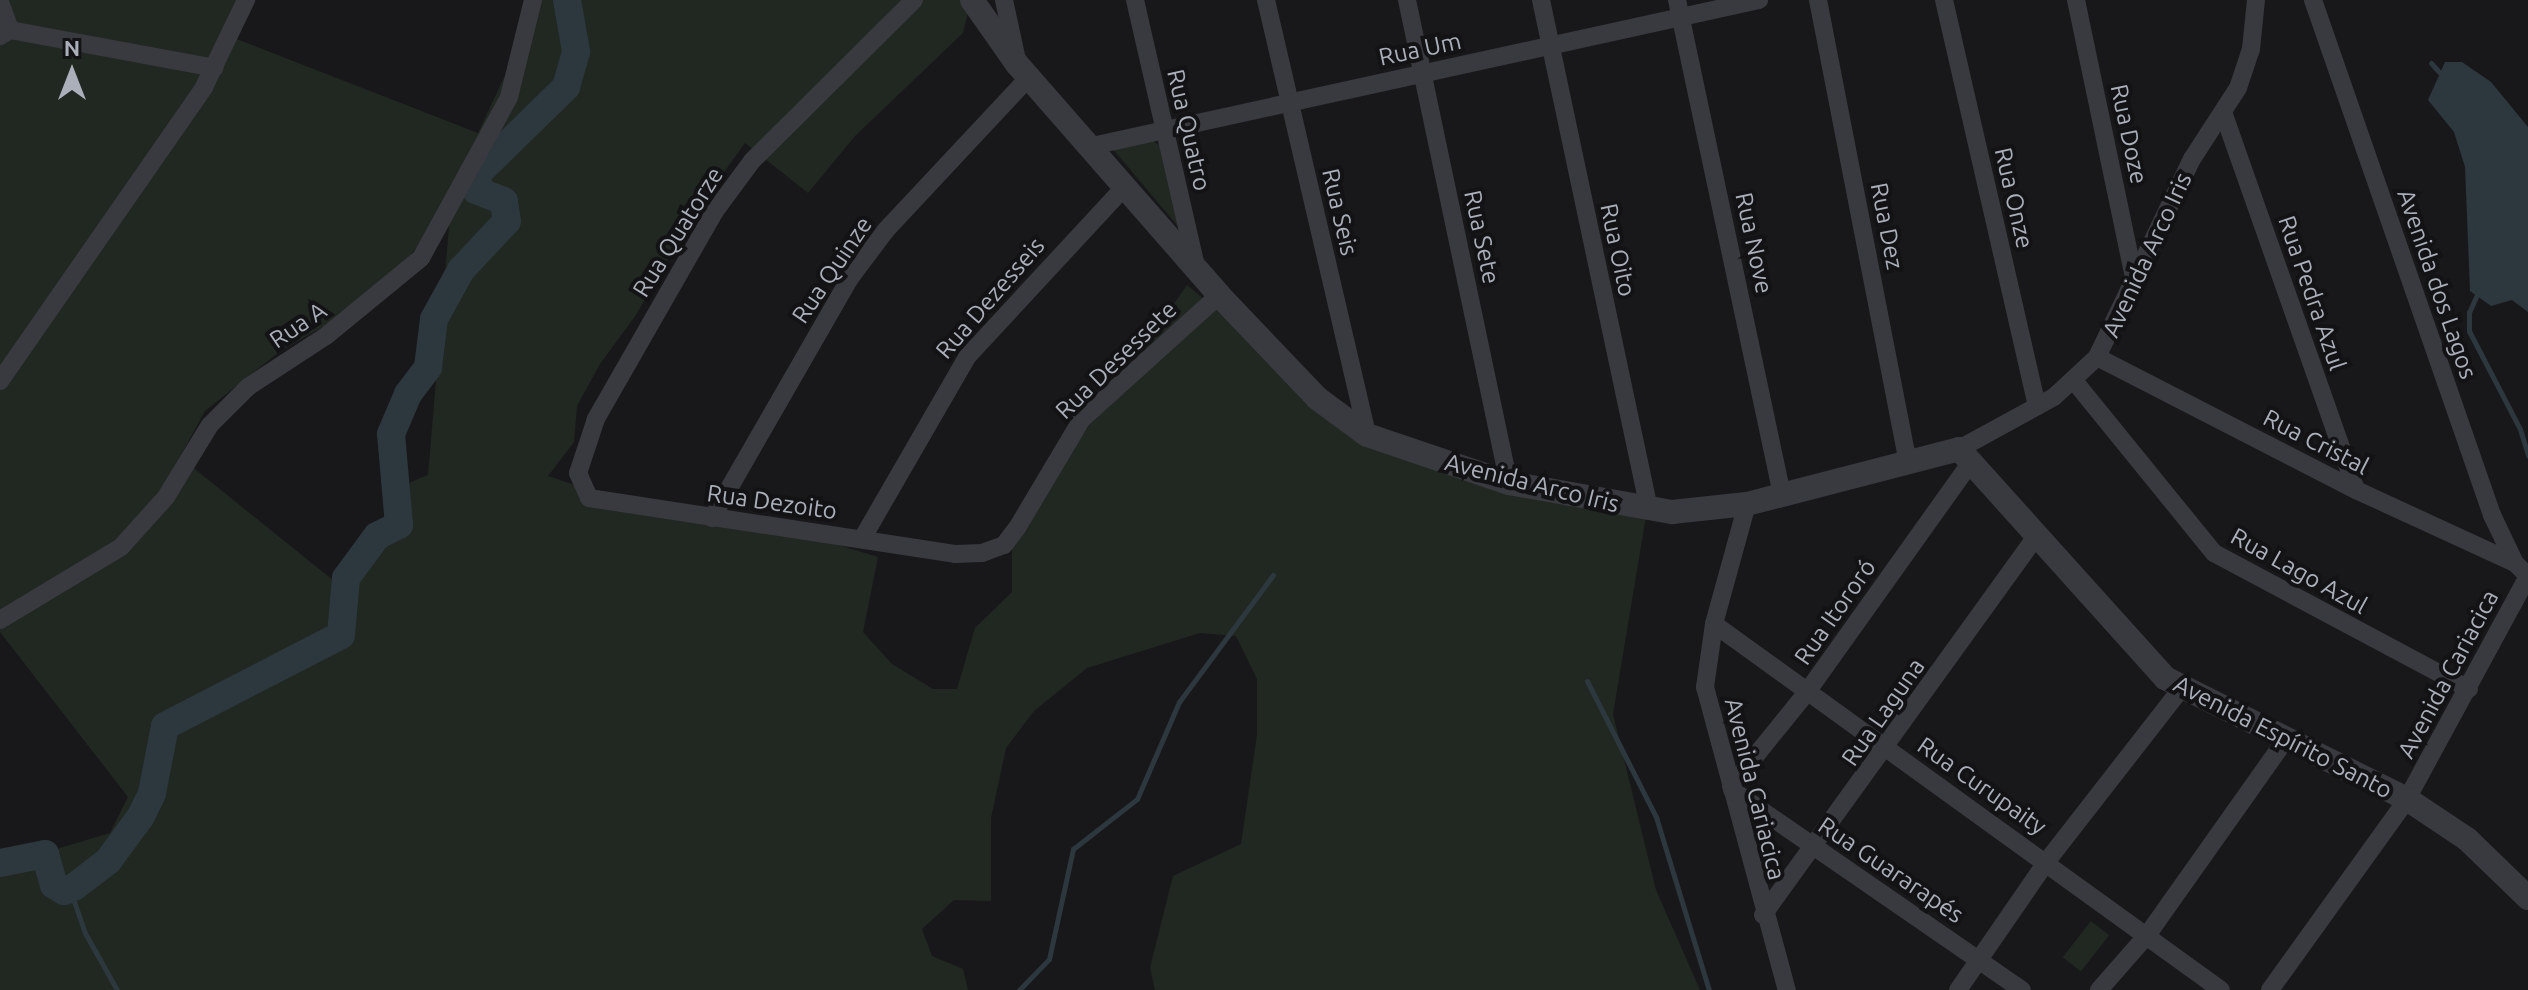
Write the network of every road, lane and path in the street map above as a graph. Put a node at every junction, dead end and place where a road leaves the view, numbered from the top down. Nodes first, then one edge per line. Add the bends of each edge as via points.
1 (246, 0) edge
2 (533, 0) edge
3 (914, 0) edge
4 (972, 0) edge
5 (1004, 0) edge
6 (1135, 0) edge
7 (1266, 0) edge
8 (1407, 0) edge
9 (1541, 0) edge
10 (1759, 0) edge
11 (1818, 0) edge
12 (1944, 0) edge
13 (2076, 0) edge
14 (2256, 0) edge
15 (2313, 0) edge
16 (0, 2) edge
17 (1679, 8) edge
18 (5, 33) edge
19 (1550, 45) junction
20 (215, 68) junction
21 (1023, 70) junction
22 (1423, 73) junction
23 (1290, 103) junction
24 (2223, 112) junction
25 (1165, 130) junction
26 (1092, 146) junction
27 (1126, 185) junction
28 (1196, 270) junction
29 (2134, 278) junction
30 (1219, 295) junction
31 (2097, 357) junction
32 (0, 381) edge
33 (2075, 382) junction
34 (2037, 407) junction
35 (1367, 435) junction
36 (1965, 455) junction
37 (1908, 462) junction
38 (1509, 483) junction
39 (2356, 490) junction
40 (584, 492) joint
41 (1782, 495) junction
42 (1747, 504) junction
43 (1649, 509) junction
44 (712, 518) junction
45 (2038, 534) junction
46 (862, 539) junction
47 (955, 554) joint
48 (2524, 572) edge
49 (0, 620) edge
50 (1714, 624) junction
51 (2181, 689) junction
52 (2469, 689) junction
53 (1807, 692) junction
54 (2287, 738) junction
55 (1887, 749) junction
56 (1732, 788) junction
57 (2407, 799) junction
58 (1814, 848) junction
59 (2047, 861) junction
60 (2526, 890) edge
61 (1763, 915) junction
62 (2148, 934) junction
63 (1980, 959) junction
64 (1787, 990) edge
65 (1958, 990) edge
66 (2022, 990) edge
67 (2099, 990) edge
68 (2221, 990) edge
69 (2270, 990) edge

1 - 20 street
2 - 49 street, Rua A via 509,97 421,258 326,336 248,387 210,425 166,497 121,547
3 - 40 street, Rua Quatorze via 752,161 715,211 596,419 578,473
4 - 21 street, Avenida Arco Iris
5 - 21 street
6 - 25 street, Rua Quatro
7 - 23 street, Rua Seis
8 - 22 street, Rua Sete
9 - 19 street, Rua Oito
10 - 17 street, Rua Um
11 - 37 street, Rua Dez
12 - 34 street, Rua Onze
13 - 29 street, Rua Doze
14 - 24 street, Avenida Arco Iris via 2245,70
15 - 48 street, Avenida dos Lagos via 2492,515
16 - 18 street
17 - 19 street, Rua Um
17 - 41 street, Rua Nove
18 - 20 street
19 - 22 street, Rua Um
19 - 43 street, Rua Oito
20 - 32 street
21 - 26 street, Avenida Arco Iris
21 - 44 street, Rua Quinze via 850,278
22 - 23 street, Rua Um
22 - 38 street, Rua Sete
23 - 25 street, Rua Um
23 - 35 street, Rua Seis
24 - 29 street, Avenida Arco Iris via 2202,139
24 - 39 street, Rua Pedra Azul
25 - 26 street, Rua Um
25 - 28 street, Rua Quatro
26 - 27 street, Avenida Arco Iris
27 - 28 street, Avenida Arco Iris
27 - 46 street, Rua Dezesseis via 967,357
28 - 30 street, Avenida Arco Iris
29 - 31 street, Avenida Arco Iris
30 - 35 street, Avenida Arco Iris via 1317,398
30 - 47 street, Rua Desessete via 1082,419 1004,545
31 - 33 street, Avenida Arco Iris
31 - 39 street, Rua Cristal
33 - 34 street, Avenida Arco Iris
33 - 52 street, Rua Lago Azul via 2214,553
34 - 36 street, Avenida Arco Iris
35 - 38 street, Avenida Arco Iris
36 - 37 street, Avenida Arco Iris
36 - 45 street, Avenida Espírito Santo
36 - 53 street, Rua Itororó
37 - 41 street, Avenida Arco Iris
38 - 43 street, Avenida Arco Iris
39 - 48 street, Rua Cristal
40 - 44 street, Rua Dezoito via 595,500
41 - 42 street, Avenida Arco Iris
42 - 43 street, Avenida Arco Iris via 1695,513
42 - 50 street, Avenida Cariacica
44 - 46 street, Rua Dezoito
45 - 51 street, Avenida Espírito Santo via 2150,665
45 - 55 street, Rua Laguna
46 - 47 street, Rua Dezoito
48 - 52 street, Avenida Cariacica
50 - 53 street, Rua Curupaity
50 - 56 street, Avenida Cariacica via 1705,687
51 - 54 street, Avenida Espírito Santo
51 - 59 street
52 - 57 street, Avenida Cariacica
53 - 55 street, Rua Curupaity
53 - 56 street, Rua Itororó
54 - 57 street, Avenida Espírito Santo
54 - 62 street
55 - 58 street, Rua Laguna
55 - 59 street, Rua Curupaity
56 - 58 street, Rua Guararapés
56 - 61 street, Avenida Cariacica
57 - 60 street, Avenida Espírito Santo via 2456,830
57 - 69 street, Avenida Cariacica
58 - 61 street, Rua Laguna
58 - 63 street, Rua Guararapés
59 - 62 street, Rua Curupaity
59 - 63 street
61 - 64 street, Avenida Cariacica
62 - 67 street
62 - 68 street, Rua Curupaity
63 - 65 street
63 - 66 street, Rua Guararapés

